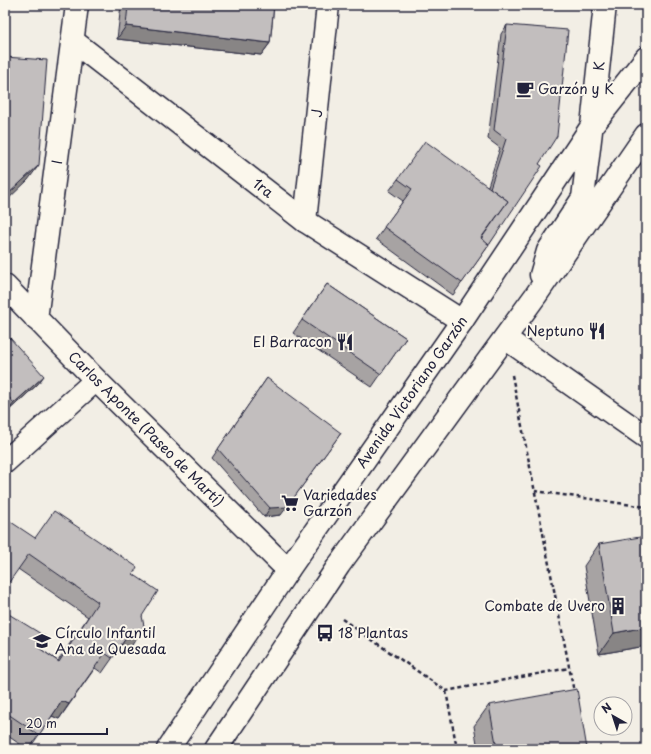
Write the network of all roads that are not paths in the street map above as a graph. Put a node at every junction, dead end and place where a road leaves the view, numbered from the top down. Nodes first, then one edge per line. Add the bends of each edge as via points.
1 (77, 5) edge
2 (328, 5) edge
3 (605, 5) edge
4 (73, 41) junction
5 (646, 58) edge
6 (592, 126) junction
7 (646, 135) edge
8 (305, 221) junction
9 (5, 286) edge
10 (536, 295) junction
11 (36, 319) junction
12 (462, 321) junction
13 (505, 338) junction
14 (96, 380) junction
15 (646, 438) edge
16 (5, 462) edge
17 (288, 570) junction
18 (168, 749) edge
19 (216, 749) edge

1 - 4 street, I
2 - 8 street, J
3 - 6 street, K
4 - 8 street, 1ra
4 - 11 street, I
5 - 6 street, Avenida Victoriano Garzón
6 - 10 street, K via 583,198 548,251
6 - 12 street, Avenida Victoriano Garzón
7 - 10 street
8 - 12 street, 1ra
9 - 11 street, Carlos Aponte (Paseo de Martí)
10 - 13 street
11 - 14 street, Carlos Aponte (Paseo de Martí)
12 - 17 street, Avenida Victoriano Garzón
13 - 15 street
13 - 19 street via 338,565
14 - 16 street
14 - 17 street, Carlos Aponte (Paseo de Martí)
17 - 18 street, Avenida Victoriano Garzón

